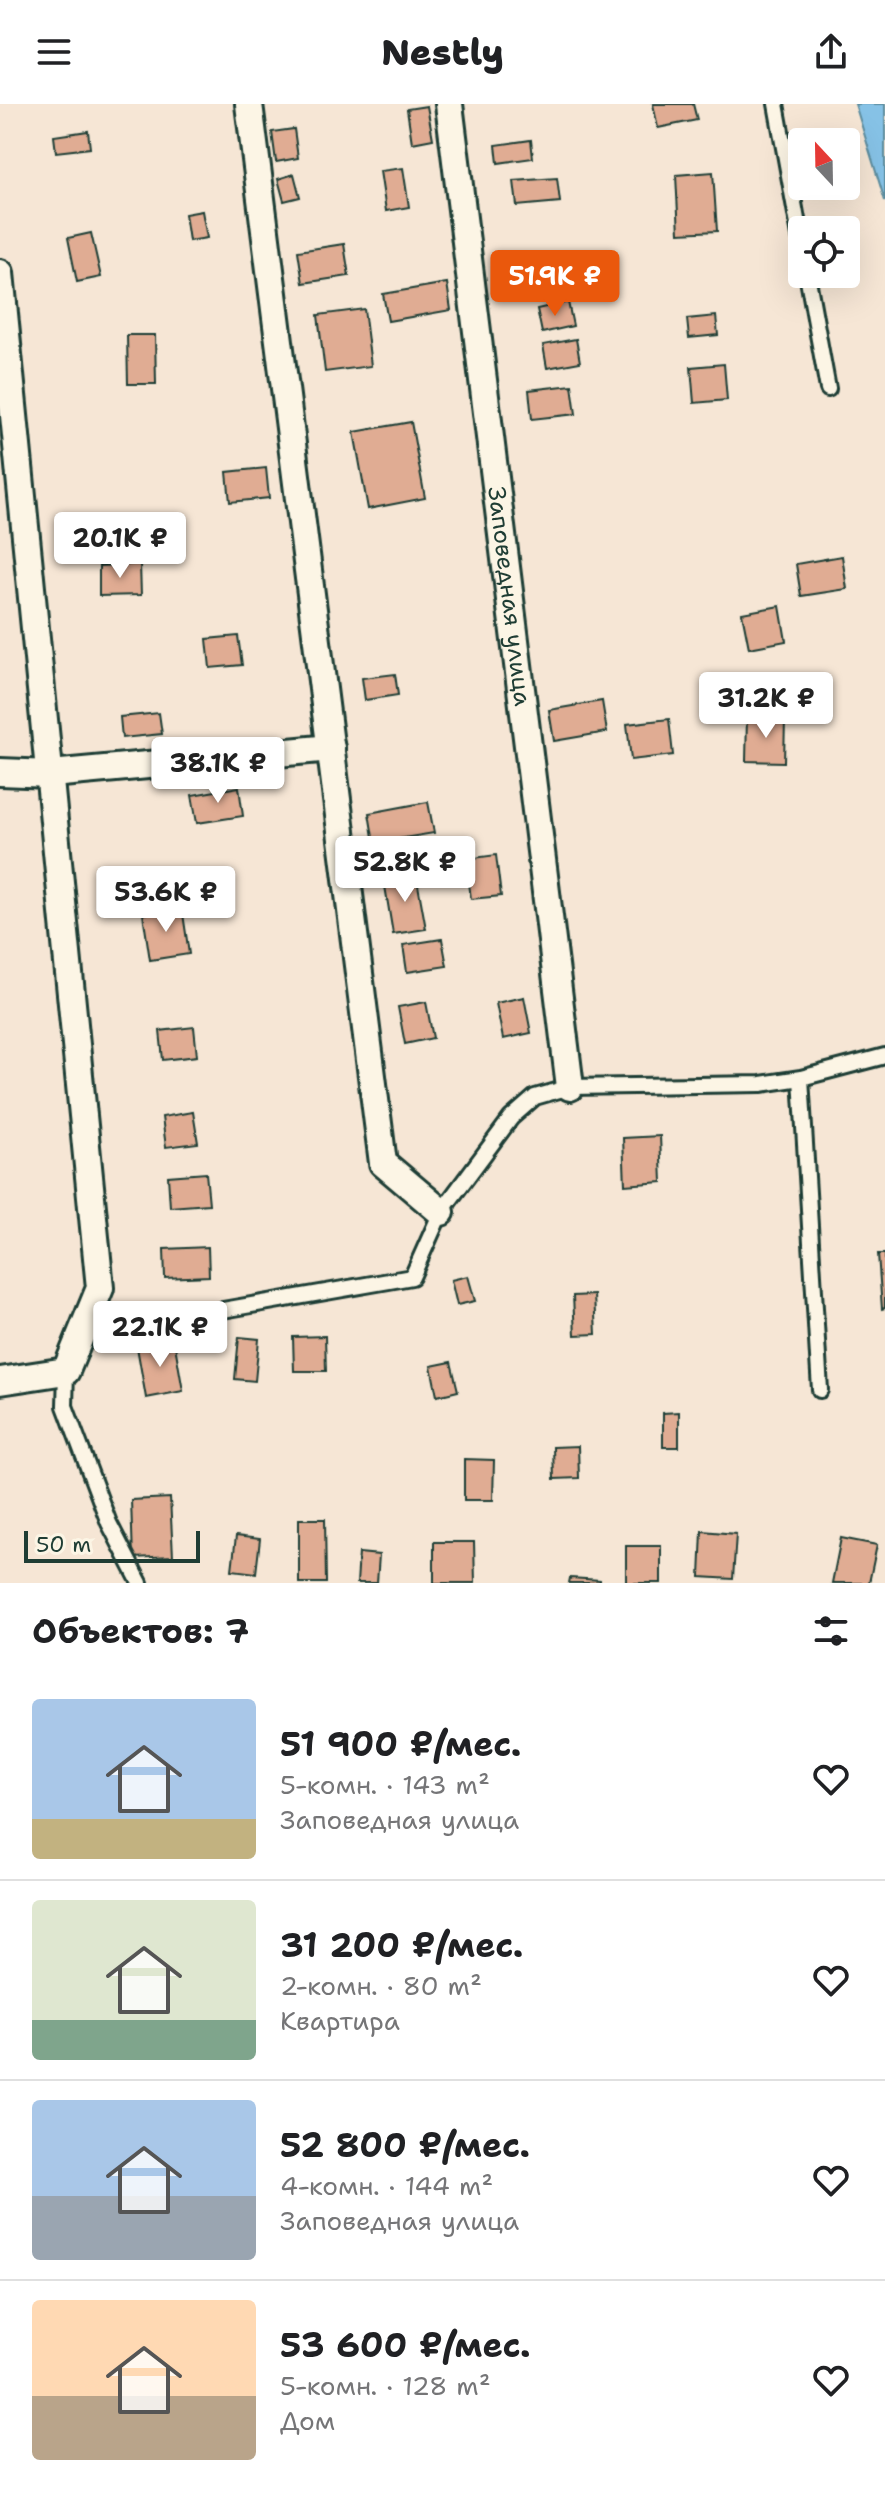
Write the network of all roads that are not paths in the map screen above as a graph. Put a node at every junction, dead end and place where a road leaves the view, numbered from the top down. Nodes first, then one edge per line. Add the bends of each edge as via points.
1 (249, 104) edge
2 (449, 104) edge
3 (776, 104) edge
4 (796, 216) edge
5 (0, 273) edge
6 (810, 288) edge
7 (828, 389) dead end
8 (331, 748) junction
9 (0, 772) edge
10 (51, 774) junction
11 (885, 1056) edge
12 (801, 1078) junction
13 (570, 1087) junction
14 (441, 1212) junction
15 (80, 1335) junction
16 (66, 1371) junction
17 (0, 1381) edge
18 (820, 1390) dead end
19 (140, 1583) edge

1 - 8 street
2 - 13 street, Заповедная улица
3 - 4 lane
5 - 10 street
6 - 7 lane
8 - 10 street
8 - 14 street via 383,1163
9 - 10 street
10 - 15 street via 100,1288
11 - 12 lane
12 - 13 lane via 761,1084
12 - 18 lane
13 - 14 lane via 535,1097 511,1118
14 - 15 lane via 412,1277
15 - 16 street
16 - 17 street
16 - 19 lane via 65,1406 109,1523

